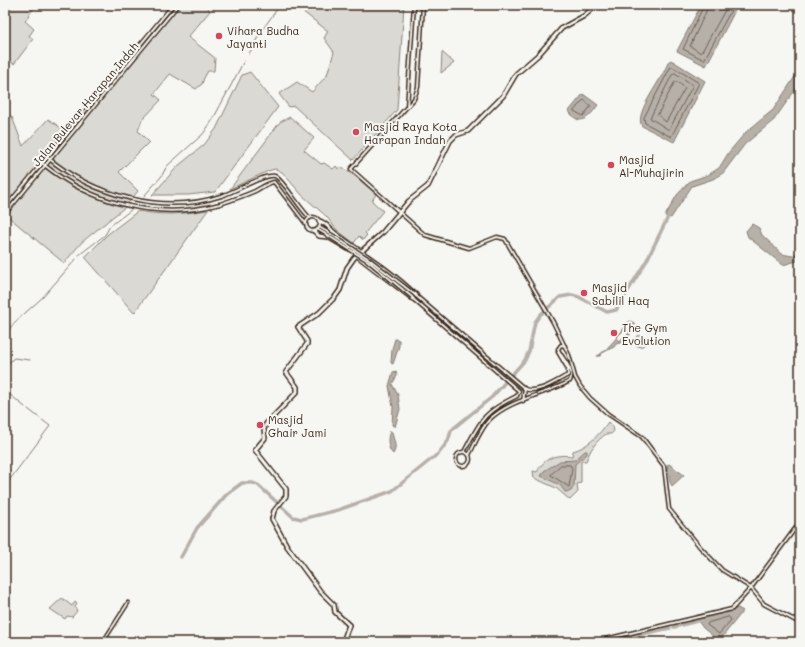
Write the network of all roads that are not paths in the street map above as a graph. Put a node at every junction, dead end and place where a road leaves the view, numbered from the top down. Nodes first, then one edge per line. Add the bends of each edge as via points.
1 (173, 5) edge
2 (178, 5) edge
3 (414, 5) edge
4 (423, 5) edge
5 (596, 5) edge
6 (406, 108) junction
7 (46, 157) junction
8 (50, 160) junction
9 (42, 163) junction
10 (45, 166) junction
11 (270, 176) junction
12 (271, 182) junction
13 (5, 208) edge
14 (398, 212) junction
15 (5, 214) edge
16 (310, 218) junction
17 (319, 221) junction
18 (306, 224) junction
19 (317, 229) junction
20 (325, 232) junction
21 (361, 250) junction
22 (356, 255) junction
23 (415, 294) junction
24 (412, 298) junction
25 (457, 330) junction
26 (452, 332) junction
27 (455, 334) junction
28 (563, 342) junction
29 (565, 346) junction
30 (557, 380) junction
31 (560, 386) junction
32 (525, 389) junction
33 (523, 401) junction
34 (490, 411) junction
35 (494, 416) junction
36 (464, 452) junction
37 (469, 456) junction
38 (800, 522) edge
39 (751, 588) junction
40 (128, 603) dead end
41 (800, 623) edge
42 (103, 642) edge
43 (343, 642) edge
44 (593, 642) edge

1 - 7 street, Jalan Bulevar Harapan Indah
2 - 8 street, Jalan Bulevar Harapan Indah
3 - 6 street
4 - 6 street via 418,87 414,100
5 - 14 main road via 584,16 562,28 538,55 516,74 496,103 466,132 450,140 431,182
6 - 14 street via 351,170
7 - 8 street
7 - 9 street, Jalan Bulevar Harapan Indah
8 - 10 street, Jalan Bulevar Harapan Indah
8 - 11 street via 93,186 141,201 165,203 202,201 239,190
9 - 10 street
9 - 13 street, Jalan Bulevar Harapan Indah
10 - 12 street via 89,193 136,208 163,211 200,208 242,197
10 - 15 street, Jalan Bulevar Harapan Indah
11 - 12 street
11 - 16 street via 279,178
12 - 18 street via 278,185
14 - 21 main road via 383,232
14 - 28 street via 422,234 469,248 502,237
16 - 17 street
16 - 18 street
17 - 19 street
17 - 21 main road via 324,222 333,232
18 - 19 street via 308,229
19 - 20 street
19 - 22 main road via 319,236 328,238
20 - 23 street, bridge via 369,259
20 - 24 street, bridge via 368,260
21 - 22 main road
21 - 23 main road
22 - 24 main road
22 - 43 main road via 347,268 338,294 319,313 298,327 307,344 286,372 298,388 297,392 266,424 265,438 255,450 286,489 287,494 272,513 272,519 291,552 320,591 334,605 335,613 349,626
23 - 25 street
24 - 26 street
25 - 26 street
25 - 27 street
25 - 32 street
26 - 27 street
27 - 34 street via 519,391 517,396
28 - 29 street
28 - 30 street via 558,345 557,350 569,373
29 - 31 street via 561,345 558,349 569,367 571,379
29 - 39 street via 577,380 586,393 608,414 638,434 662,463 669,510 726,574
30 - 31 street
30 - 32 street via 534,390
31 - 33 street
32 - 33 street
33 - 35 street
34 - 35 street
34 - 36 street via 481,419
35 - 37 street via 485,426
36 - 37 street
36 - 37 street via 456,456 460,465 468,464
38 - 39 street
39 - 41 street via 764,604
39 - 44 street via 728,610
40 - 42 street

